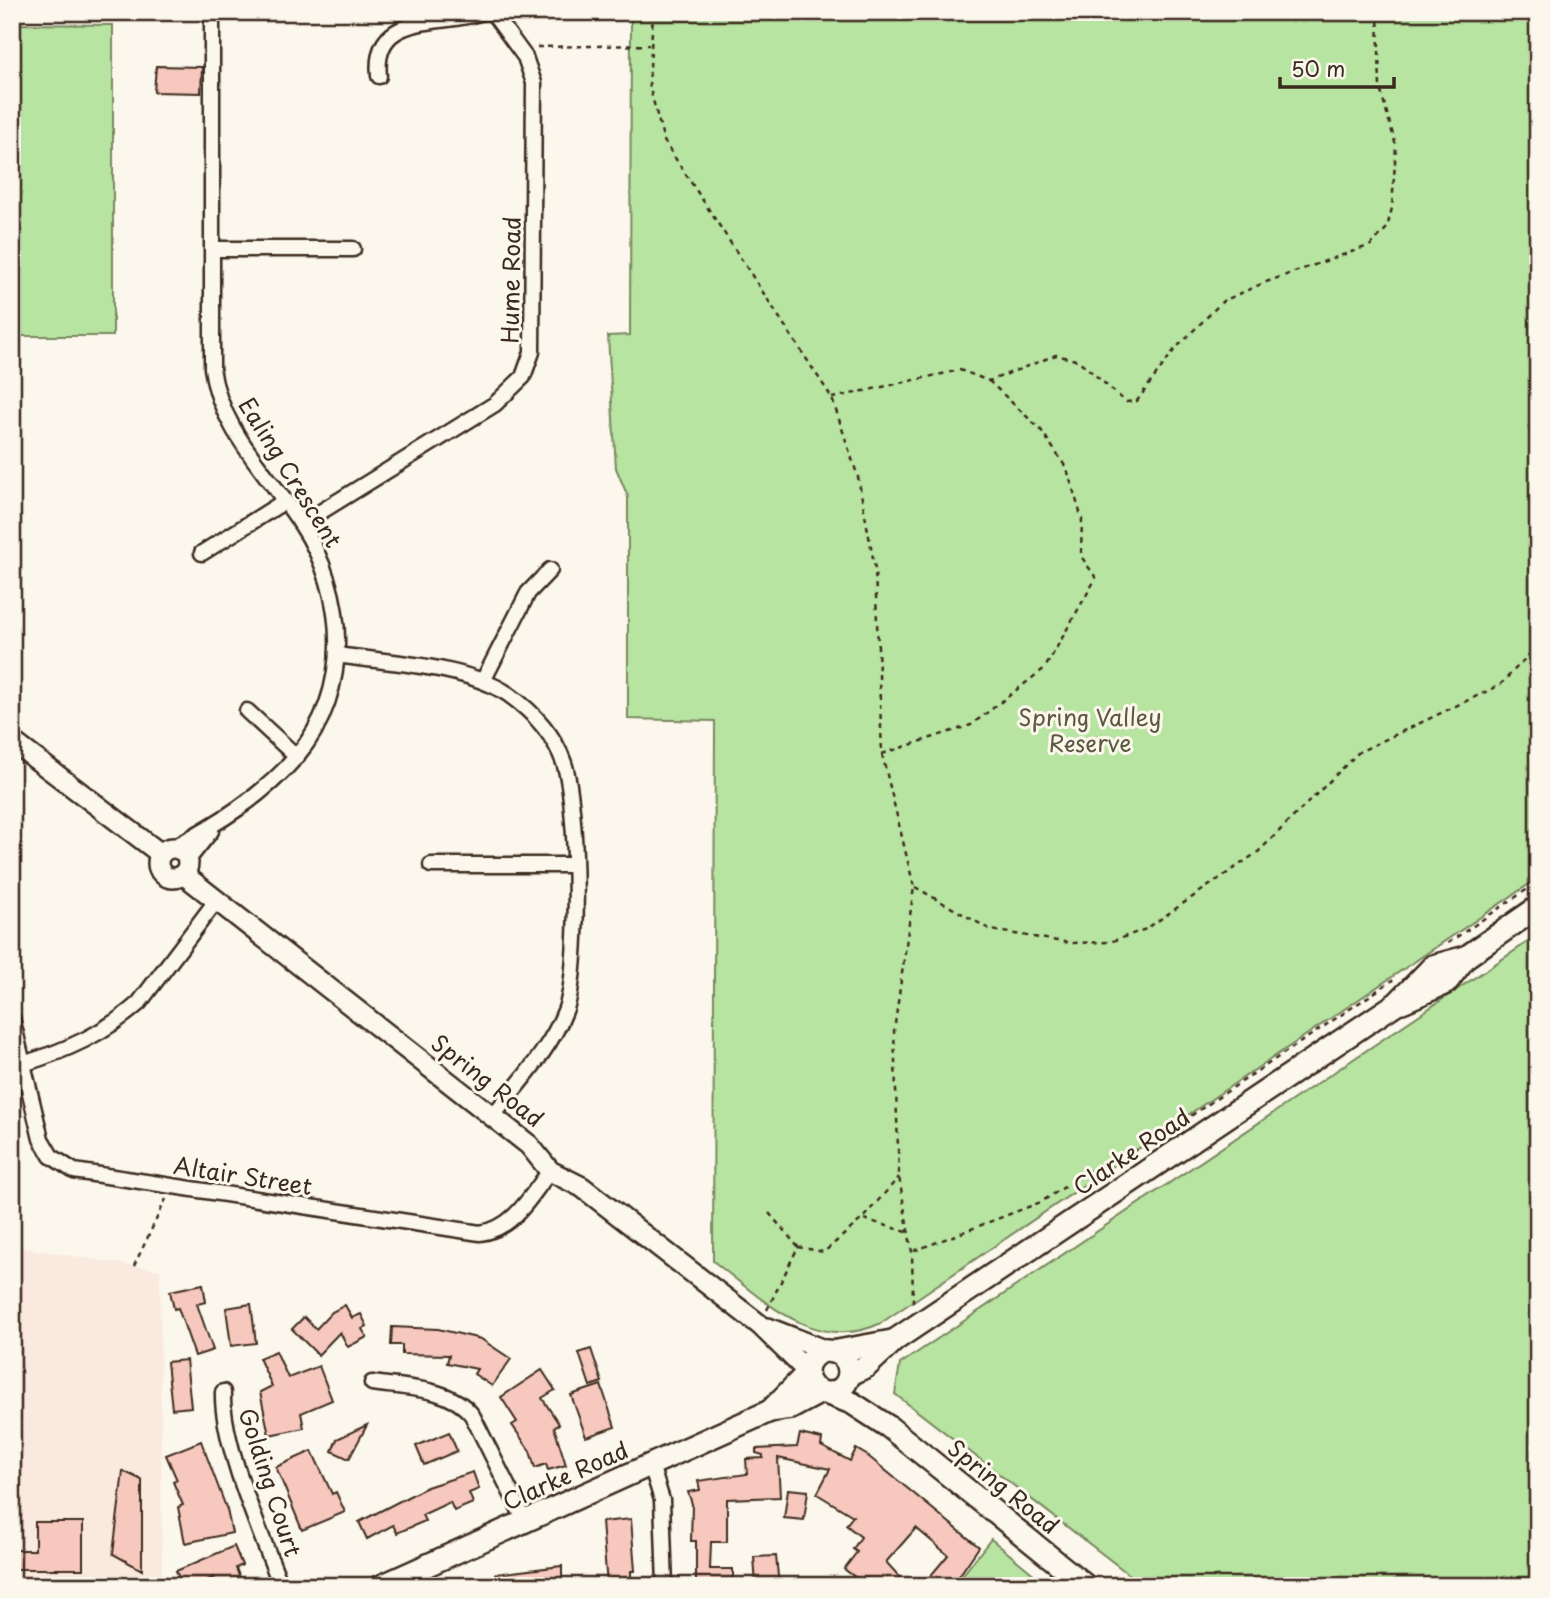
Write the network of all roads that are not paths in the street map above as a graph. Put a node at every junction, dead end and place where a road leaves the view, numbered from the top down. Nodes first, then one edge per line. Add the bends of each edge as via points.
1 (212, 12) edge
2 (483, 12) edge
3 (492, 12) edge
4 (379, 76) dead end
5 (213, 249) junction
6 (352, 249) dead end
7 (285, 501) junction
8 (301, 524) junction
9 (202, 552) dead end
10 (550, 570) dead end
11 (337, 656) junction
12 (483, 681) junction
13 (247, 711) dead end
14 (12, 740) edge
15 (297, 757) junction
16 (176, 859) junction
17 (431, 865) dead end
18 (574, 865) junction
19 (216, 901) junction
20 (1538, 907) edge
21 (12, 1018) edge
22 (23, 1064) junction
23 (493, 1116) junction
24 (550, 1171) junction
25 (760, 1325) junction
26 (903, 1335) junction
27 (830, 1351) junction
28 (807, 1372) junction
29 (849, 1376) junction
30 (372, 1383) dead end
31 (223, 1392) dead end
32 (823, 1393) junction
33 (770, 1411) junction
34 (889, 1427) junction
35 (651, 1465) junction
36 (525, 1521) junction
37 (281, 1586) edge
38 (381, 1586) edge
39 (665, 1586) edge
40 (1086, 1586) edge

1 - 5 street, Ealing Crescent
2 - 4 street via 392,33 378,52
3 - 8 street, Hume Road via 532,72 535,95 533,339 526,370 495,404
5 - 6 street
5 - 7 street, Ealing Crescent via 216,394 230,425
7 - 8 street, Ealing Crescent
7 - 9 street
8 - 11 street, Ealing Crescent via 332,592
10 - 12 street via 528,593
11 - 12 street
11 - 15 street, Ealing Crescent via 326,706
12 - 18 street via 529,711 555,744 570,784
13 - 15 street
14 - 16 street, Spring Road
15 - 16 street, Ealing Crescent
16 - 19 street, Spring Road
17 - 18 street
18 - 23 street via 573,977 566,1009 553,1036
19 - 22 street via 127,1014 86,1041
19 - 23 street, Spring Road
20 - 26 main road, Clarke Road via 1466,957 1433,965 1397,1003
21 - 22 street, Altair Street
22 - 24 street, Altair Street via 41,1139 58,1162 84,1173 481,1233 510,1221
23 - 24 street, Spring Road via 529,1144
24 - 25 street, Spring Road via 576,1183
25 - 27 street, Spring Road
25 - 28 street, Spring Road
26 - 27 main road, Clarke Road
26 - 29 main road, Clarke Road
27 - 28 main road via 813,1357
27 - 29 main road via 843,1358
28 - 32 main road via 811,1385
28 - 33 main road, Clarke Road
29 - 32 main road via 839,1390
29 - 34 main road, Spring Road
30 - 36 street via 450,1397 463,1405
31 - 37 street, Golding Court via 222,1412
32 - 33 main road, Clarke Road via 790,1408
32 - 34 main road, Spring Road via 852,1403
33 - 35 main road, Clarke Road
34 - 40 main road, Spring Road
35 - 36 main road, Clarke Road
35 - 39 street via 662,1500
36 - 38 main road, Clarke Road

